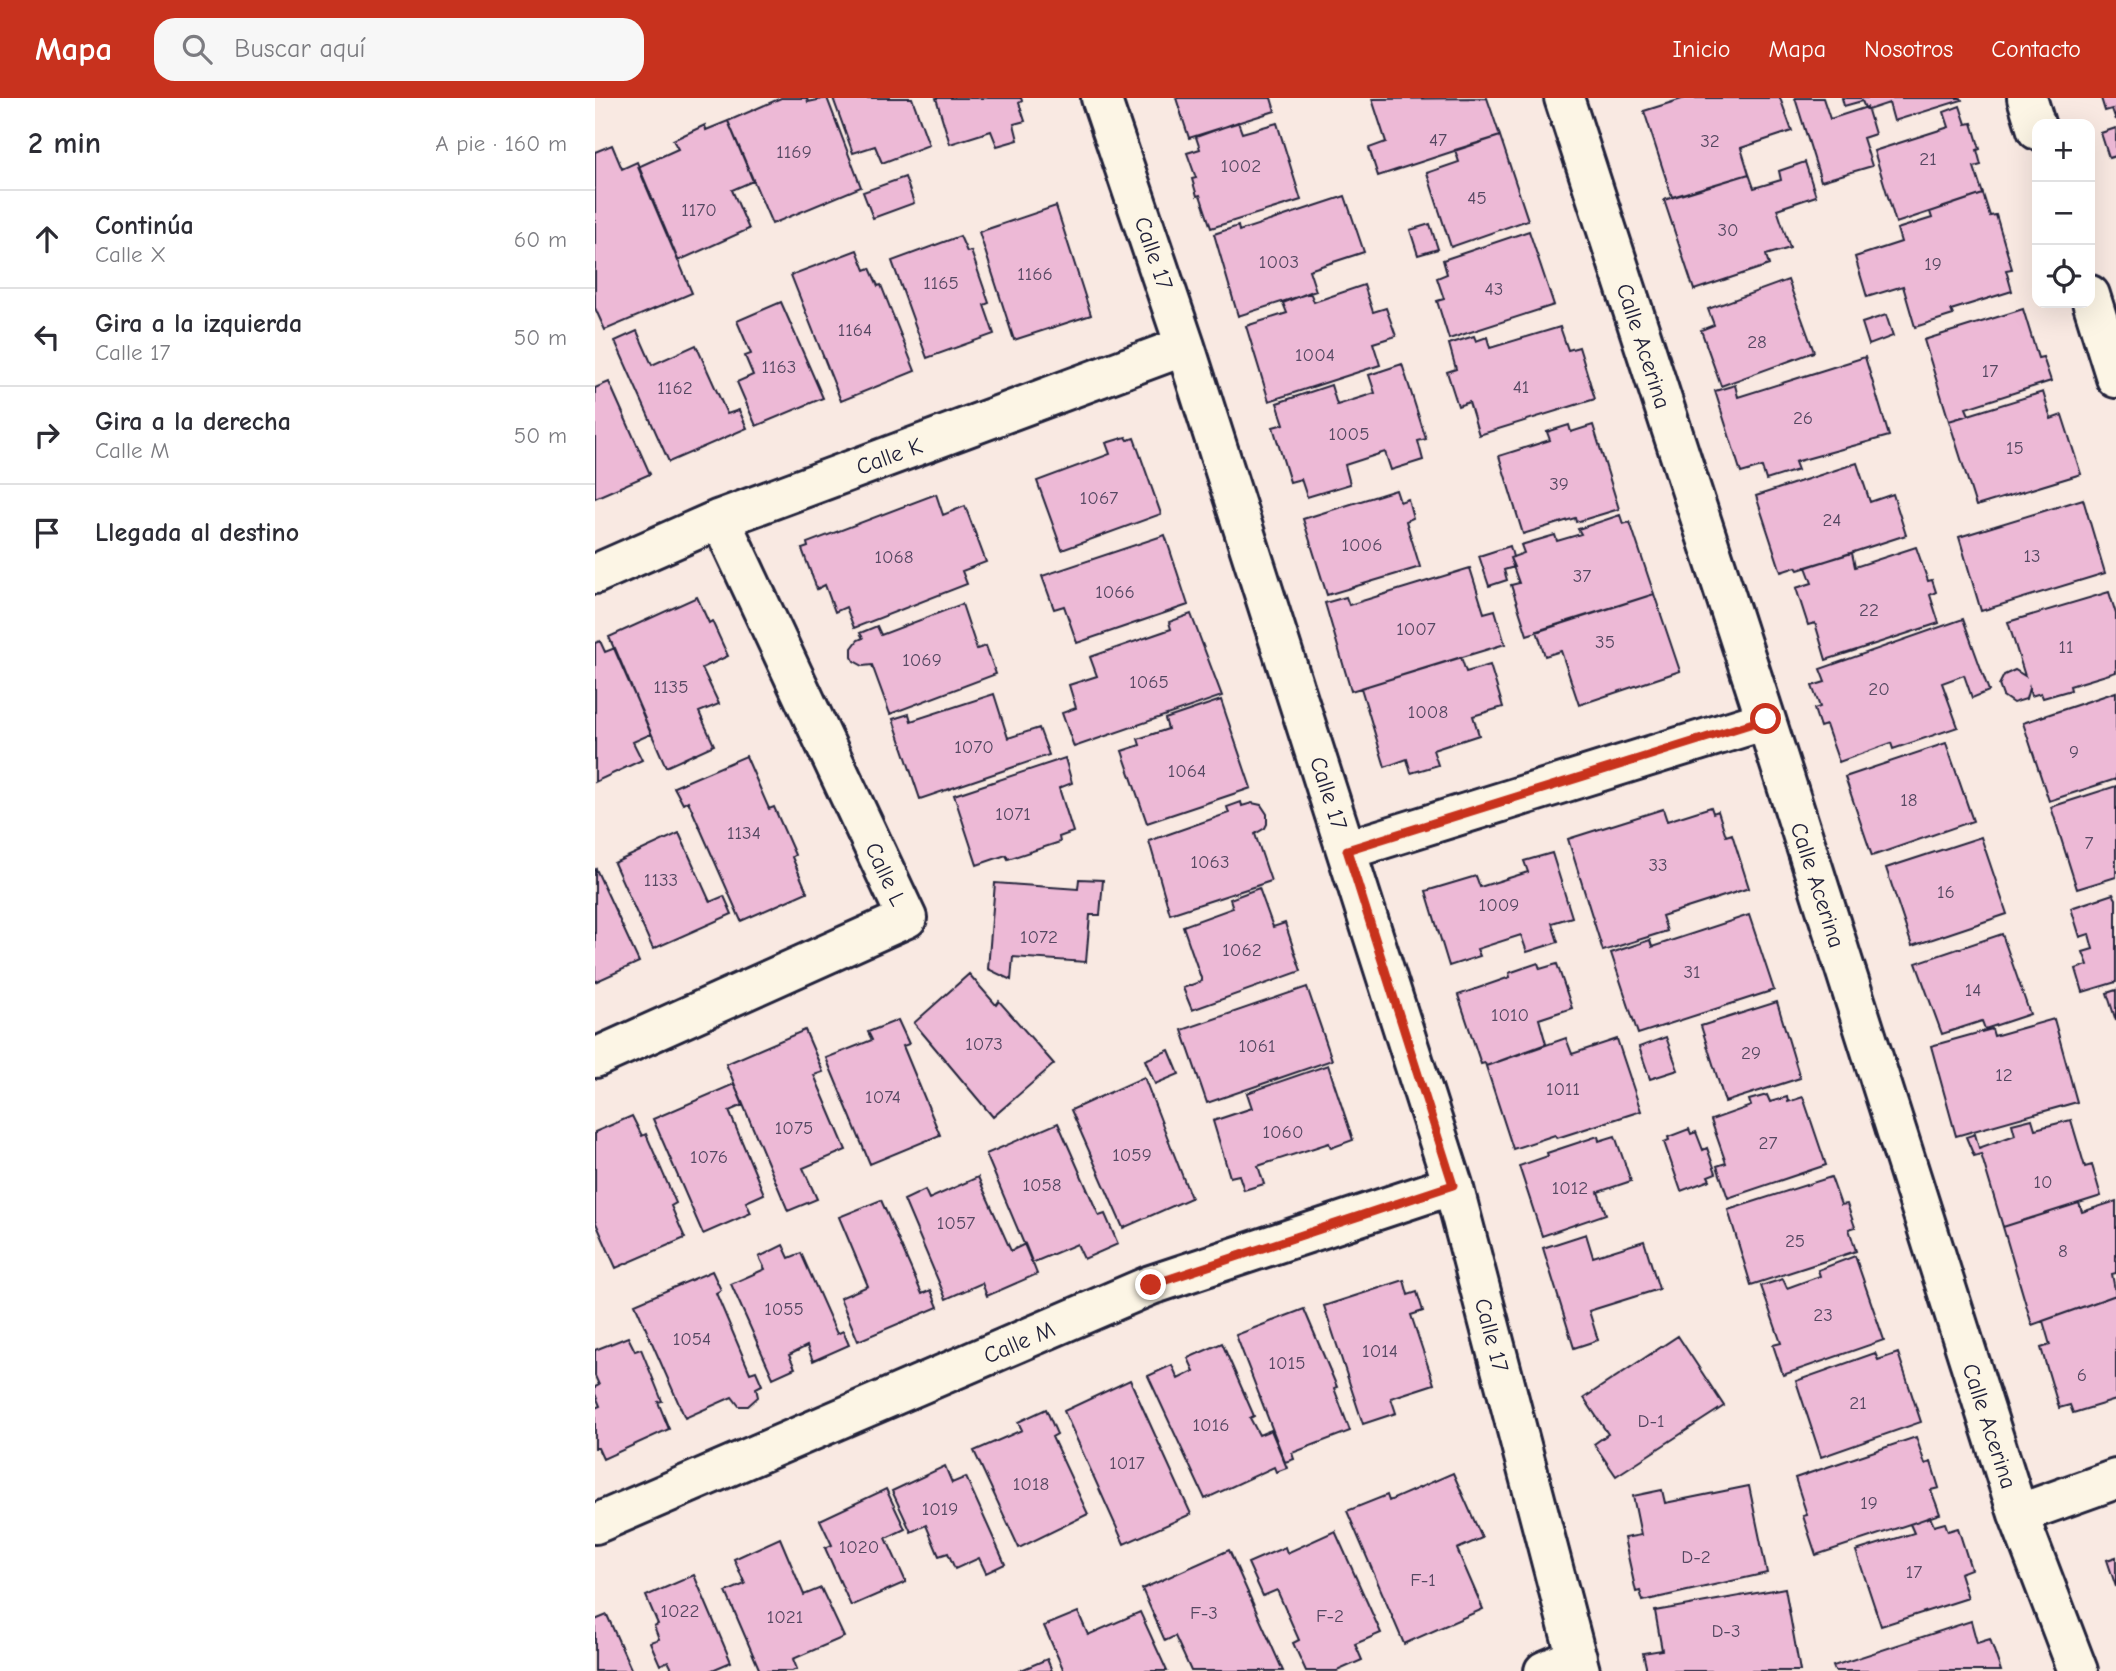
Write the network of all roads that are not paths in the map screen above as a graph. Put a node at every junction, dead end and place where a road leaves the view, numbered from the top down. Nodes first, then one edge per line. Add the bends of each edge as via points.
1 (1101, 98) edge
2 (1564, 98) edge
3 (2027, 98) edge
4 (2034, 119) edge
5 (2094, 308) edge
6 (1185, 346) junction
7 (2116, 378) edge
8 (720, 519) junction
9 (595, 574) edge
10 (1766, 719) junction
11 (1347, 850) junction
12 (595, 1058) edge
13 (1453, 1185) junction
14 (2116, 1479) edge
15 (2018, 1514) junction
16 (595, 1524) edge
17 (1567, 1666) edge
18 (2078, 1671) edge

1 - 6 street, Calle 17
2 - 10 street, Calle Acerina
3 - 4 street
5 - 7 street
6 - 8 street, Calle K
6 - 11 street, Calle 17
8 - 9 street, Calle K
8 - 12 street, Calle L via 907,918
10 - 11 street
10 - 15 street, Calle Acerina
11 - 13 street, Calle 17
13 - 16 street, Calle M via 1151,1285
13 - 17 street, Calle 17
14 - 15 street
15 - 18 street, Calle Acerina

